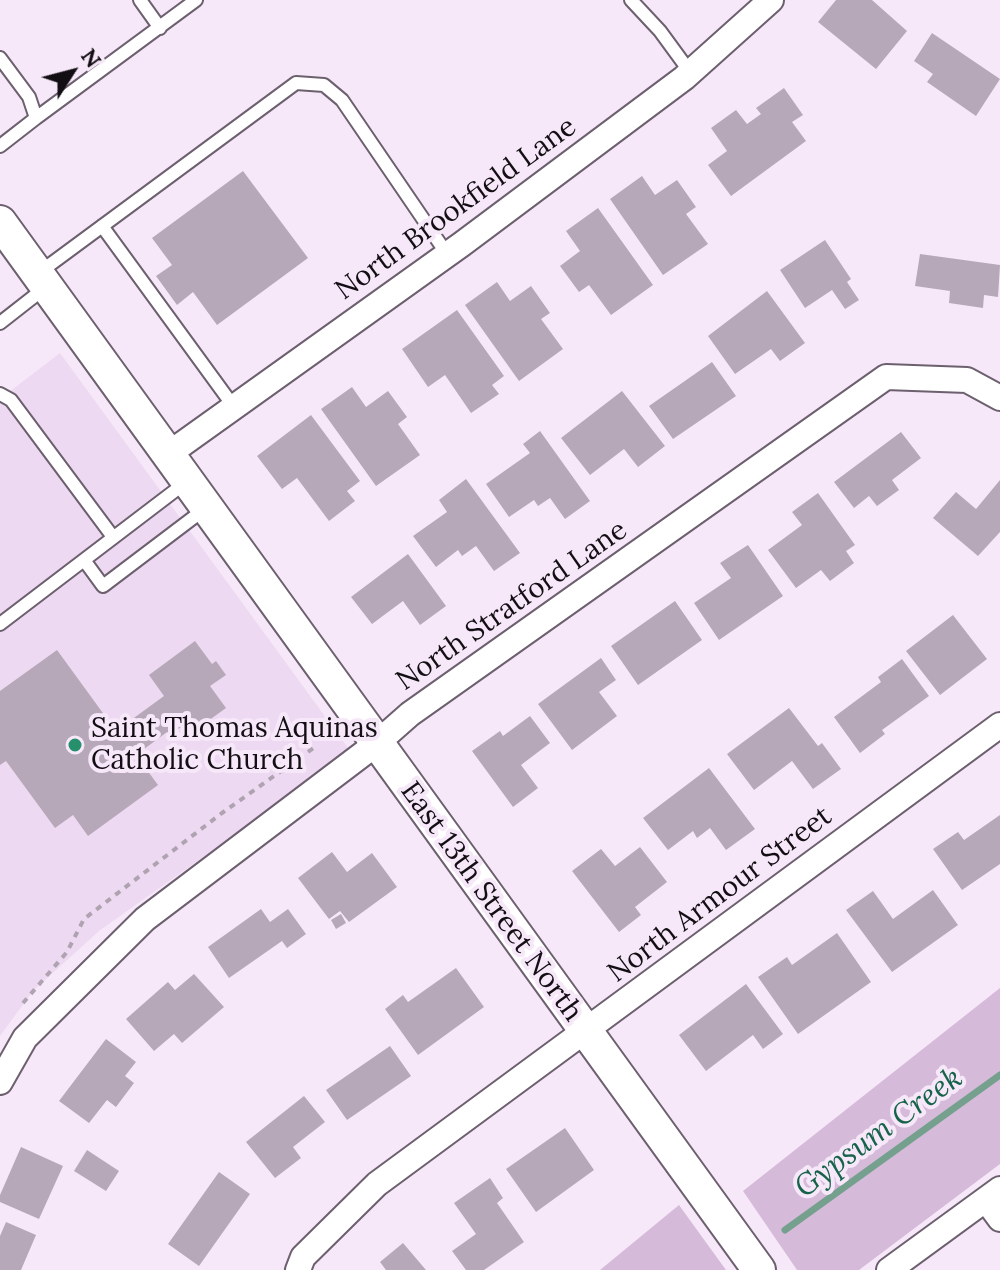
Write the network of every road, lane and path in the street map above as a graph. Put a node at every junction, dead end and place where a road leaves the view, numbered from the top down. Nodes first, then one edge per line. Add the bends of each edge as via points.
1 (140, 0) edge
2 (196, 0) edge
3 (631, 0) edge
4 (771, 0) edge
5 (160, 28) junction
6 (0, 58) edge
7 (690, 72) junction
8 (36, 118) junction
9 (0, 146) edge
10 (0, 222) edge
11 (102, 226) junction
12 (447, 254) junction
13 (42, 280) junction
14 (0, 323) edge
15 (0, 394) edge
16 (1000, 398) edge
17 (234, 407) junction
18 (167, 455) junction
19 (188, 481) junction
20 (207, 508) junction
21 (113, 537) junction
22 (84, 560) junction
23 (0, 624) edge
24 (1000, 725) edge
25 (376, 744) junction
26 (315, 747) dead end
27 (19, 1007) dead end
28 (586, 1032) junction
29 (0, 1082) edge
30 (995, 1203) edge
31 (298, 1270) edge
32 (759, 1270) edge
33 (889, 1270) edge

1 - 5 lane
2 - 5 lane
3 - 7 lane
4 - 7 street, North Brookfield Lane
5 - 8 lane
6 - 8 lane via 29,97
7 - 12 street, North Brookfield Lane
8 - 9 lane
10 - 13 main road, East 13th Street North
11 - 12 lane via 296,83 324,85 342,100
11 - 13 lane
11 - 17 lane
12 - 17 street, North Brookfield Lane
13 - 14 lane
13 - 18 main road, East 13th Street North
15 - 21 lane via 11,400
16 - 25 street, North Stratford Lane via 967,380 886,377 410,714
17 - 18 street, North Brookfield Lane
18 - 19 main road, East 13th Street North
19 - 20 main road, East 13th Street North
19 - 21 lane
20 - 22 lane via 103,586
20 - 25 main road, East 13th Street North
21 - 22 lane
22 - 23 lane
24 - 28 street, North Armour Street
25 - 28 main road, East 13th Street North
25 - 29 street, North Stratford Lane via 145,919 25,1038
26 - 27 path via 84,919 67,952
28 - 31 street, North Armour Street via 377,1184 303,1257
28 - 32 main road, East 13th Street North
30 - 33 street

